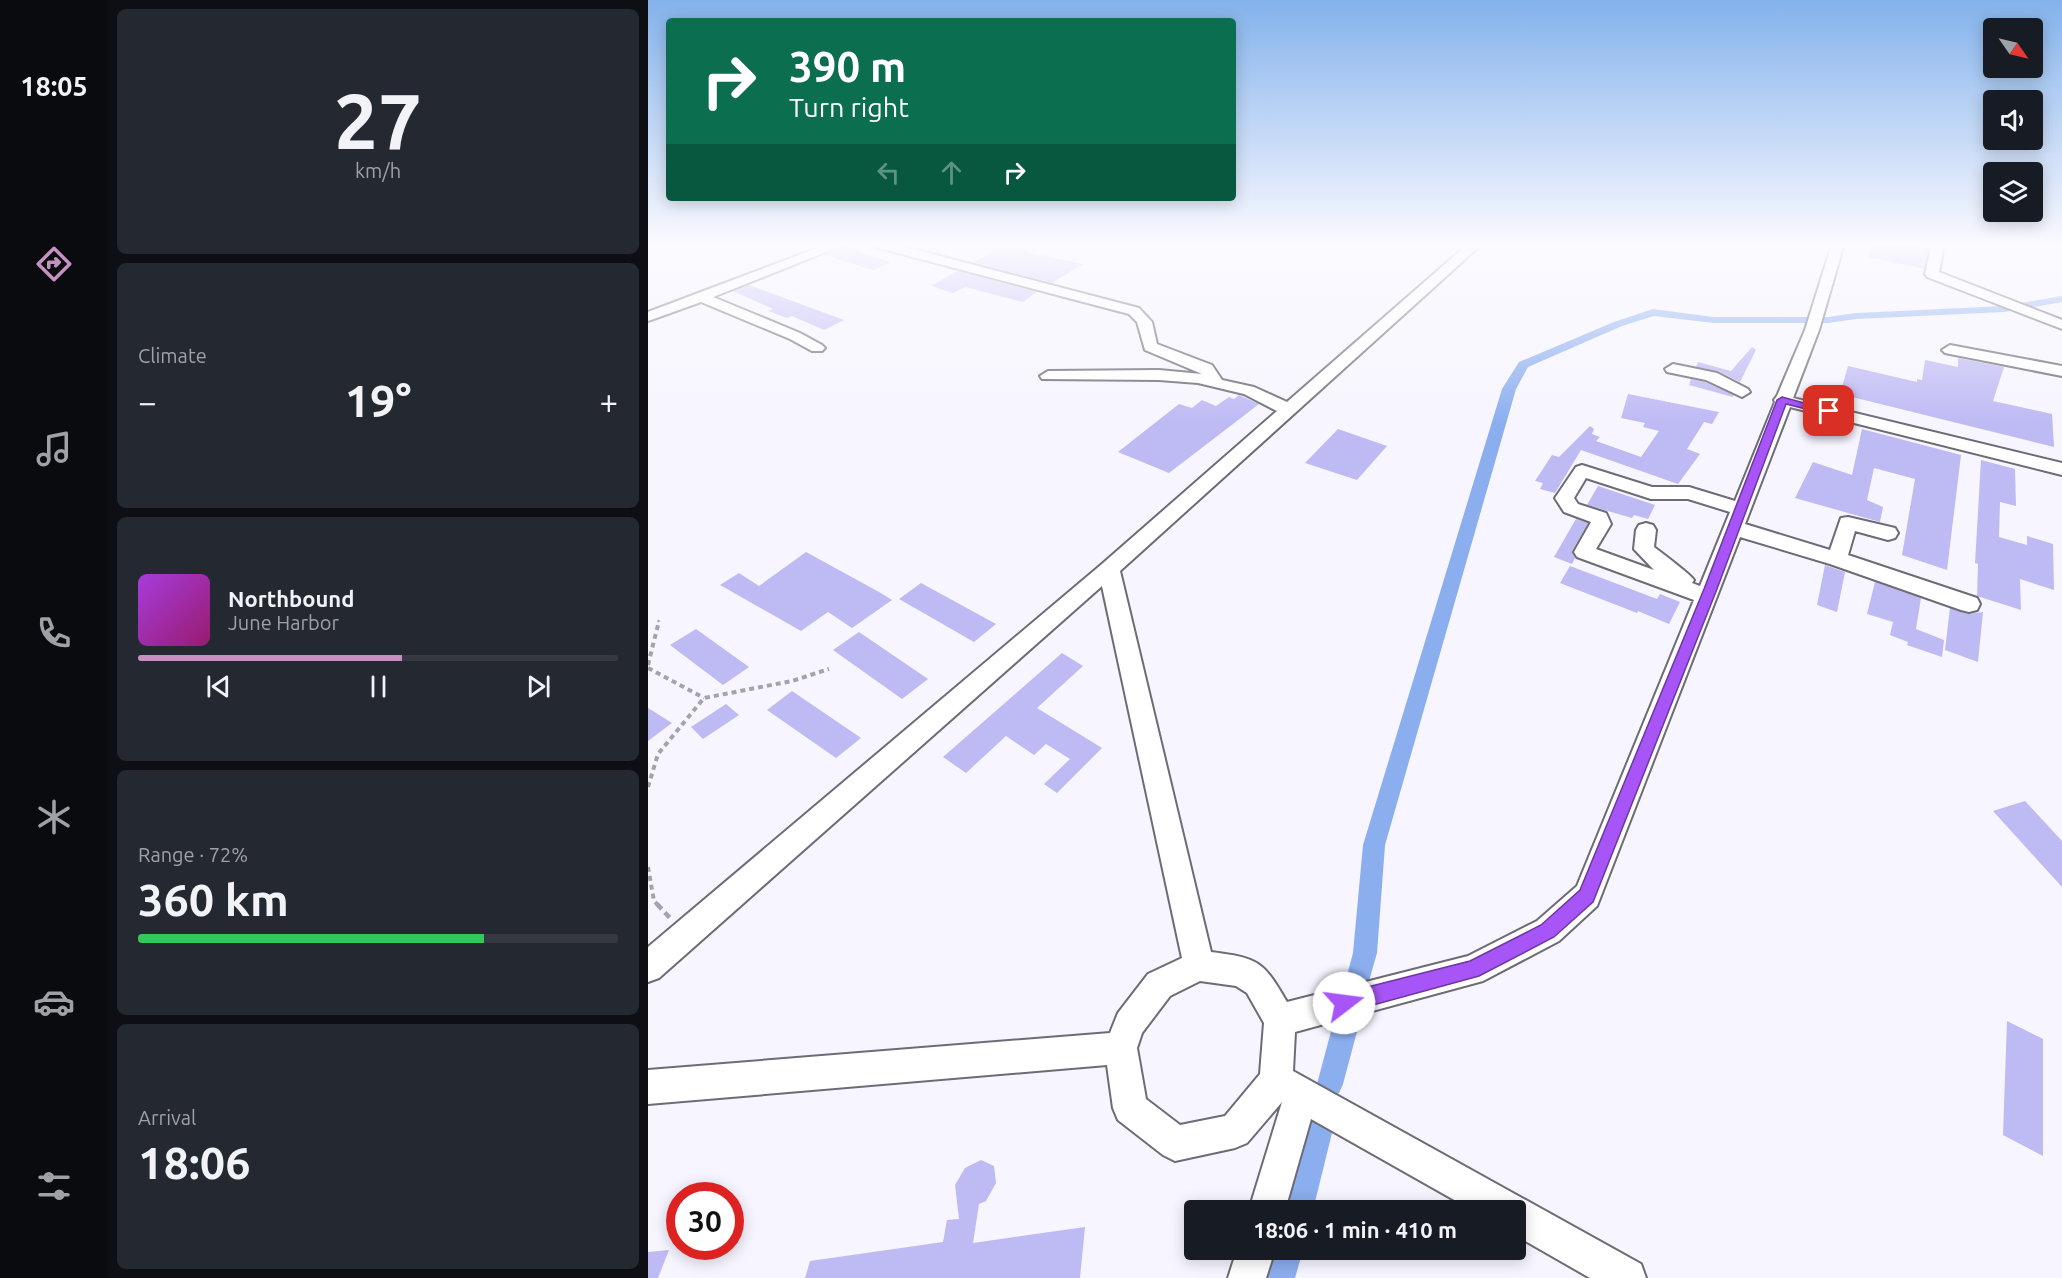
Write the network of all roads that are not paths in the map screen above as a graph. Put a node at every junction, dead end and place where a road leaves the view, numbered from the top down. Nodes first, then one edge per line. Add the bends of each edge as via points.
1 (680, 304) edge
2 (717, 304) edge
3 (1106, 304) edge
4 (1409, 304) edge
5 (1820, 304) edge
6 (2007, 304) edge
7 (648, 317) edge
8 (2062, 325) edge
9 (817, 348) dead end
10 (1950, 350) dead end
11 (1673, 369) dead end
12 (2062, 371) edge
13 (1048, 376) dead end
14 (1215, 381) junction
15 (1742, 392) dead end
16 (1782, 400) junction
17 (1289, 410) junction
18 (2062, 469) edge
19 (1737, 519) junction
20 (1646, 530) dead end
21 (1888, 533) dead end
22 (1837, 559) junction
23 (1109, 569) junction
24 (1709, 593) junction
25 (1969, 604) dead end
26 (1199, 966) junction
27 (648, 967) edge
28 (1280, 1020) junction
29 (1121, 1048) junction
30 (648, 1087) edge
31 (1289, 1088) junction
32 (1269, 1200) edge
33 (1489, 1200) edge
34 (1526, 1221) edge
35 (1253, 1260) edge
36 (1247, 1278) edge
37 (1627, 1278) edge

1 - 7 street
2 - 9 street
3 - 14 street via 1143,315 1150,347 1206,368
4 - 17 street
5 - 16 street
6 - 8 street
10 - 12 street
11 - 15 street via 1711,376
13 - 14 street via 1159,375
14 - 17 street via 1248,390
16 - 18 street
16 - 19 street
17 - 23 street
19 - 22 street
19 - 24 street
19 - 24 street via 1689,493 1651,493 1582,471 1563,498 1571,508 1599,519 1601,524 1584,552
20 - 24 street via 1644,549 1675,577
21 - 22 street via 1848,523
22 - 25 street
23 - 26 street
23 - 27 street
24 - 28 street via 1587,896 1548,931 1472,970
26 - 28 street via 1241,971 1258,982
26 - 29 street via 1159,986 1129,1024
28 - 31 street
29 - 30 street
29 - 31 street via 1130,1108 1175,1143 1235,1131
31 - 32 street
31 - 33 street
34 - 37 street
35 - 36 street

